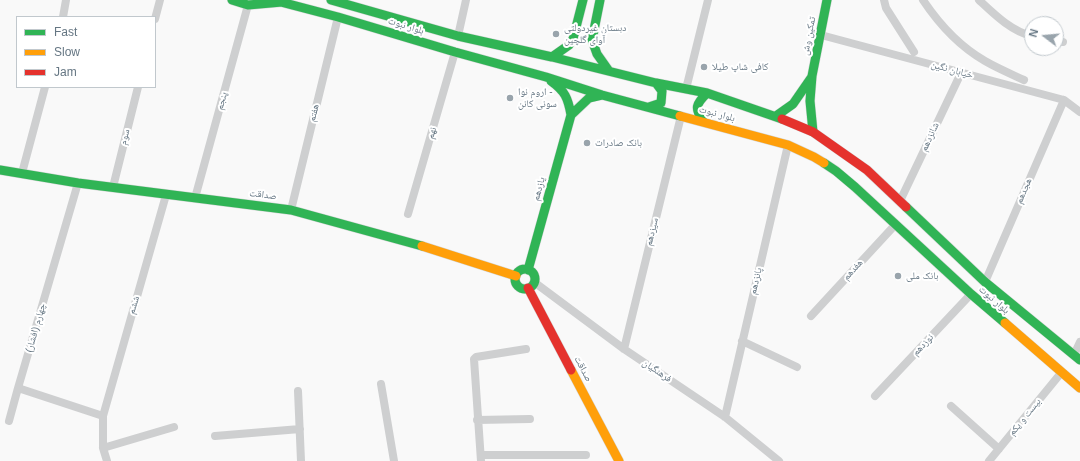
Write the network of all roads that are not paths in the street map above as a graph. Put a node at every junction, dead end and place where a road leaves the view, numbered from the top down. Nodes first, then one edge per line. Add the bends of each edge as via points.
1 (66, 0) edge
2 (160, 0) edge
3 (232, 0) edge
4 (330, 0) edge
5 (466, 0) edge
6 (583, 0) edge
7 (600, 0) edge
8 (708, 0) edge
9 (827, 0) edge
10 (884, 0) edge
11 (923, 0) edge
12 (980, 0) edge
13 (278, 1) edge
14 (343, 2) edge
15 (248, 4) junction
16 (63, 16) edge
17 (156, 16) edge
18 (338, 17) junction
19 (1024, 33) edge
20 (821, 35) junction
21 (458, 36) junction
22 (455, 52) junction
23 (914, 52) dead end
24 (552, 57) junction
25 (609, 71) junction
26 (961, 73) junction
27 (812, 76) junction
28 (546, 77) junction
29 (1024, 80) dead end
30 (656, 83) junction
31 (45, 88) edge
32 (138, 88) edge
33 (686, 89) junction
34 (706, 93) junction
35 (602, 94) junction
36 (1064, 100) junction
37 (650, 107) junction
38 (1080, 112) edge
39 (571, 115) junction
40 (681, 116) junction
41 (776, 116) junction
42 (703, 121) junction
43 (813, 132) junction
44 (788, 145) junction
45 (0, 170) edge
46 (22, 173) junction
47 (78, 183) junction
48 (113, 187) junction
49 (166, 195) junction
50 (196, 198) junction
51 (900, 201) junction
52 (291, 210) junction
53 (408, 214) dead end
54 (895, 224) junction
55 (528, 270) junction
56 (516, 276) junction
57 (985, 282) junction
58 (531, 285) junction
59 (970, 294) junction
60 (811, 316) dead end
61 (742, 341) junction
62 (1080, 342) edge
63 (526, 349) dead end
64 (624, 349) junction
65 (1077, 358) edge
66 (797, 367) dead end
67 (1061, 373) junction
68 (381, 384) dead end
69 (18, 388) junction
70 (1080, 388) edge
71 (298, 391) dead end
72 (875, 396) dead end
73 (951, 406) dead end
74 (102, 416) junction
75 (725, 417) junction
76 (530, 419) dead end
77 (477, 420) junction
78 (10, 421) dead end
79 (174, 427) dead end
80 (300, 430) junction
81 (215, 436) dead end
82 (103, 448) junction
83 (999, 448) junction
84 (586, 455) dead end
85 (481, 458) edge
86 (107, 461) edge
87 (301, 461) edge
88 (394, 461) edge
89 (619, 461) edge
90 (779, 461) edge
91 (989, 461) edge

1 - 16 street
2 - 17 street
3 - 15 main road, بلوار نبوت
4 - 14 main road, بلوار نبوت
5 - 21 street
6 - 24 main road via 573,39
7 - 25 main road via 592,40 597,54
8 - 33 street
9 - 20 main road, تمکین وش
10 - 23 street via 886,8
11 - 29 street via 938,22 957,40 984,61
12 - 19 street via 1007,24
13 - 15 main road, بلوار نبوت
13 - 18 main road, بلوار نبوت
14 - 21 main road, بلوار نبوت
15 - 50 street, پنجم
18 - 22 main road, بلوار نبوت
18 - 52 street, هفتم
20 - 26 street, خیابان نگین
20 - 27 main road, تمکین وش
21 - 24 main road, بلوار نبوت
22 - 28 main road, بلوار نبوت
22 - 53 street, نهم
24 - 25 main road, بلوار نبوت
25 - 30 main road, بلوار نبوت
26 - 36 street, خیابان نگین
26 - 51 street, شانزدهم
27 - 41 main road via 797,100
27 - 43 main road via 810,101
28 - 35 main road, بلوار نبوت
28 - 39 main road via 562,88 568,99
30 - 33 main road, بلوار نبوت
30 - 37 main road via 662,91 661,103
31 - 46 street
32 - 48 street, سوم
33 - 34 main road, بلوار نبوت
34 - 41 main road, بلوار نبوت
34 - 42 main road via 696,106 696,112
35 - 37 main road, بلوار نبوت
35 - 39 main road via 589,98
36 - 38 street, خیابان نگین
36 - 57 street, هجدهم
37 - 40 main road, بلوار نبوت
39 - 55 main road, یازدهم
40 - 42 main road, بلوار نبوت
40 - 64 street, سیزدهم
41 - 43 main road, بلوار نبوت
42 - 44 main road, بلوار نبوت
43 - 51 main road, بلوار نبوت via 867,170
44 - 54 main road, بلوار نبوت via 836,171
44 - 61 street, پانزدهم
45 - 46 main road, صداقت
46 - 47 main road, صداقت
47 - 48 main road, صداقت
47 - 69 street, چهارم (افشار)
48 - 49 main road, صداقت
49 - 50 main road, صداقت
49 - 74 street, ششم
50 - 52 main road, صداقت
51 - 57 main road, بلوار نبوت
52 - 56 main road, صداقت via 402,240
54 - 59 main road, بلوار نبوت
54 - 60 street, هفدهم
55 - 56 main road via 522,269
55 - 58 main road via 534,276
56 - 58 main road via 519,287
57 - 65 main road, بلوار نبوت
58 - 64 street, فرهنگیان
58 - 89 main road, صداقت
59 - 67 main road, بلوار نبوت
59 - 72 street, نوزدهم
61 - 66 street
61 - 75 street, پانزدهم
62 - 65 street
63 - 77 street via 474,359
64 - 75 street, فرهنگیان
67 - 70 main road, بلوار نبوت
67 - 83 street, بیست و یکم
68 - 88 street
69 - 74 street
69 - 78 street, چهارم (افشار)
71 - 80 street
73 - 83 street
74 - 82 street, ششم
75 - 90 street, فرهنگیان
76 - 77 street
77 - 85 street
79 - 82 street
80 - 81 street
80 - 87 street
82 - 86 street, ششم
83 - 91 street, بیست و یکم
84 - 85 street

